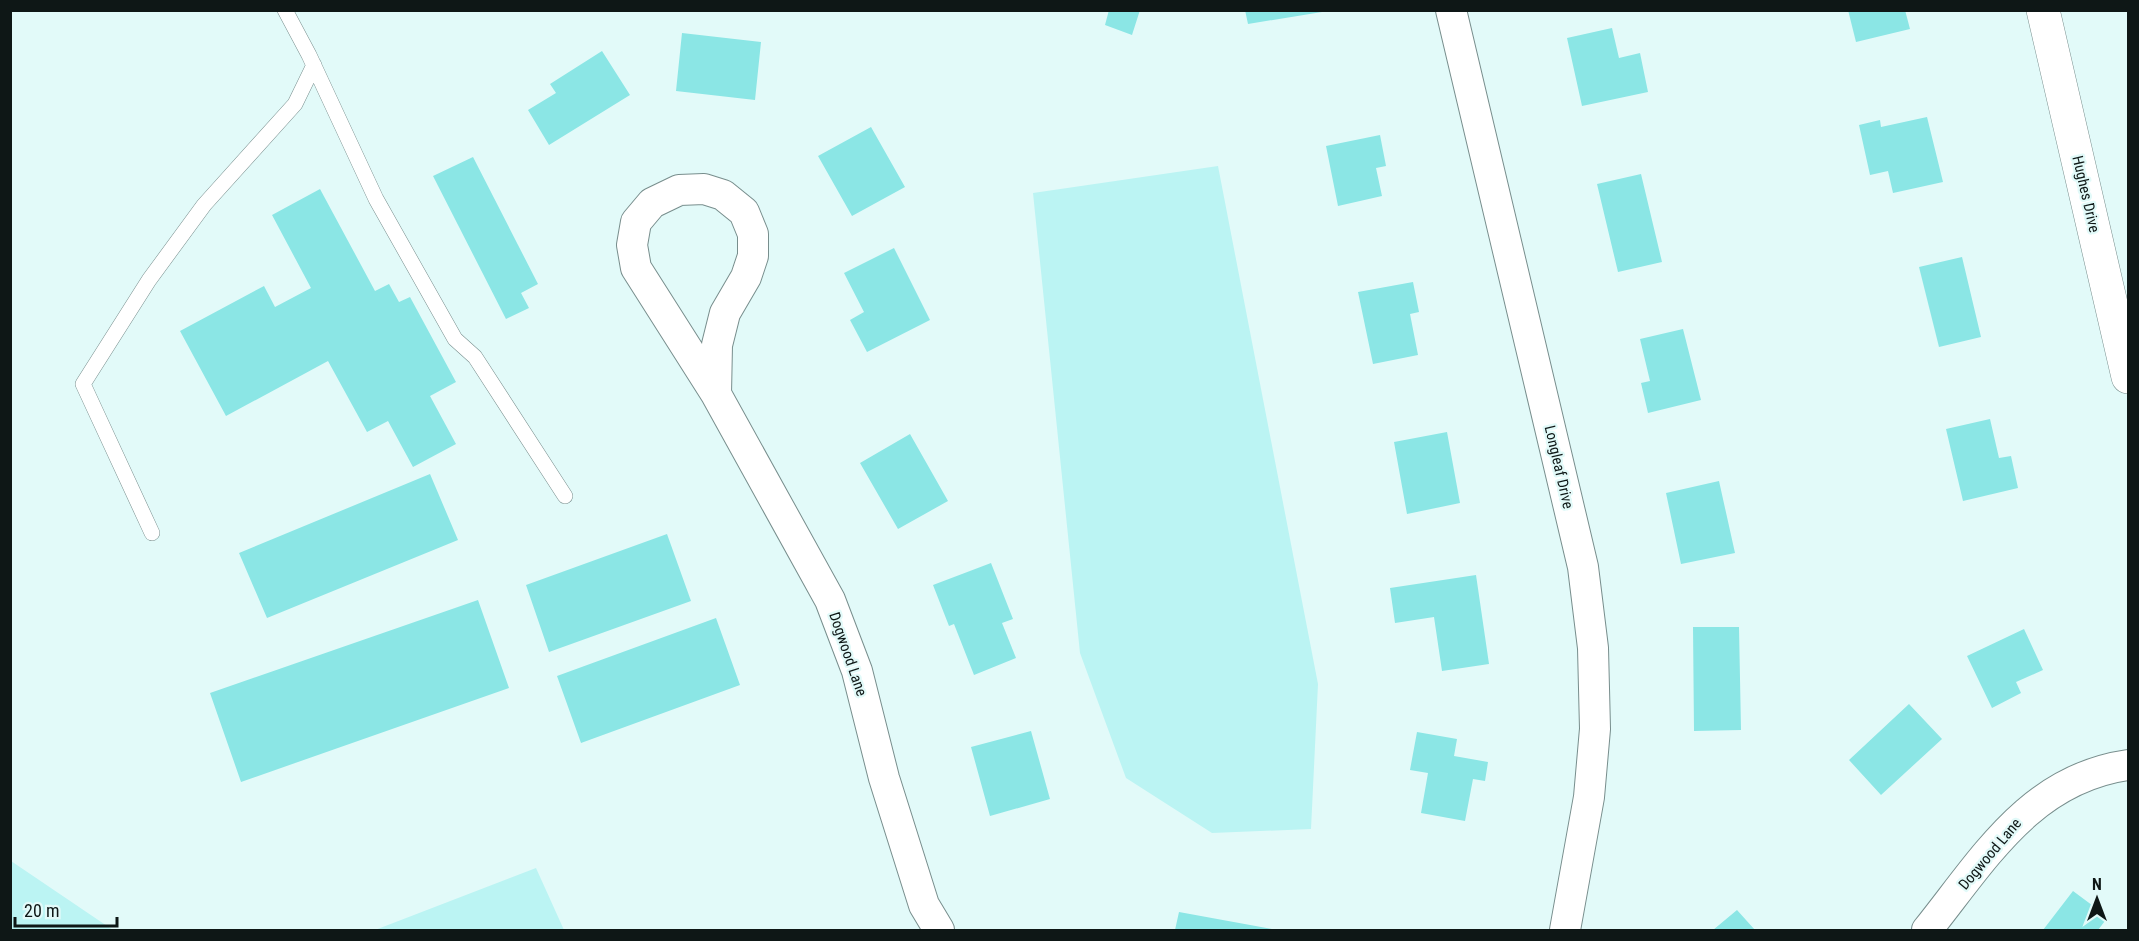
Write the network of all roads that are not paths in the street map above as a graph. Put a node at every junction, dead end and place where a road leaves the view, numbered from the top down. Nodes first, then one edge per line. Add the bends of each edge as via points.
1 (285, 10) edge
2 (1451, 10) edge
3 (2043, 10) edge
4 (314, 65) junction
5 (2128, 377) edge
6 (716, 394) junction
7 (565, 496) dead end
8 (152, 533) dead end
9 (2128, 765) edge
10 (939, 930) edge
11 (1565, 930) edge
12 (1927, 930) edge

1 - 4 lane
2 - 11 street, Longleaf Drive via 1583,567 1593,648 1595,729 1589,797
3 - 5 street, Hughes Drive
4 - 7 lane via 376,199 455,339 475,357
4 - 8 lane via 296,104 204,205 149,280 83,384
6 - 6 street, Dogwood Lane via 636,268 632,245 636,222 652,203 679,190 704,189 723,195 744,212 753,234 753,256 725,313 717,345
6 - 10 street, Dogwood Lane via 830,600 857,671 884,778 924,905
9 - 12 street, Dogwood Lane via 2076,780 2040,801 2008,827

